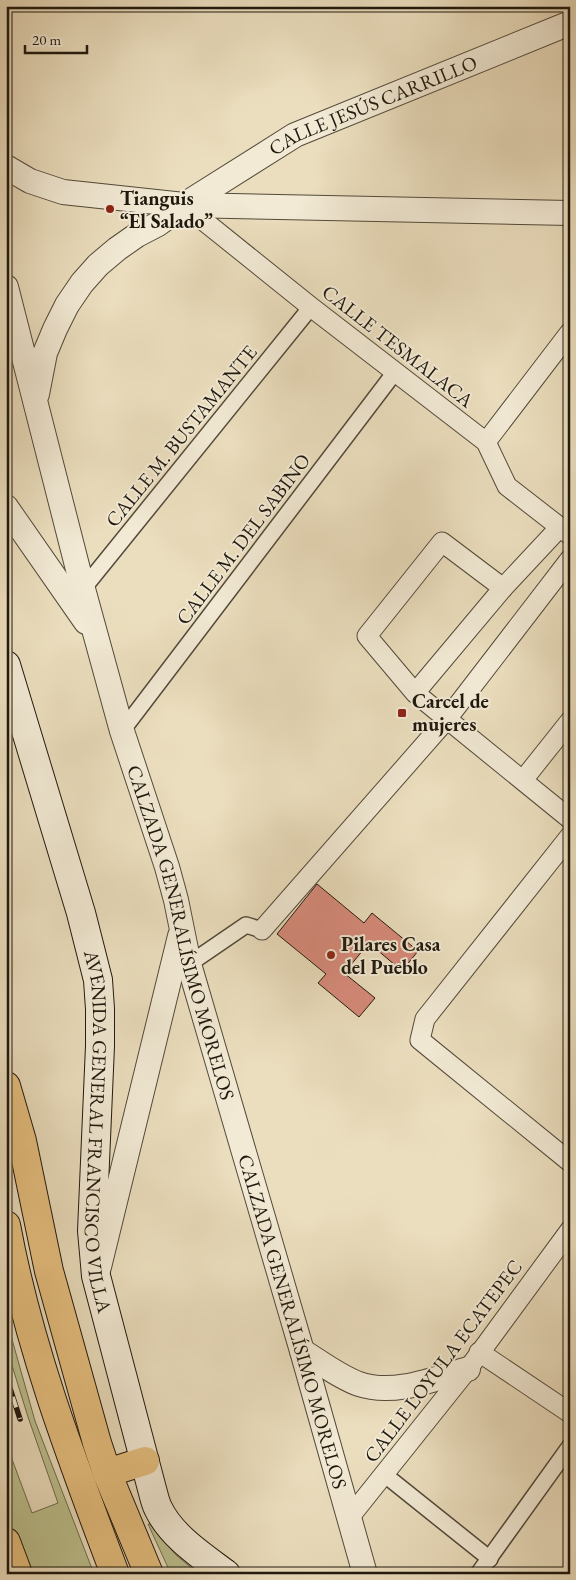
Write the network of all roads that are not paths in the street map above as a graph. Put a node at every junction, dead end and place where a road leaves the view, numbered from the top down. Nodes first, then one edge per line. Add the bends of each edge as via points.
1 (570, 23) edge
2 (6, 166) edge
3 (184, 205) junction
4 (570, 214) edge
5 (6, 287) edge
6 (311, 308) junction
7 (570, 332) edge
8 (395, 372) junction
9 (36, 405) junction
10 (486, 442) junction
11 (6, 507) edge
12 (565, 531) edge
13 (570, 559) edge
14 (503, 588) junction
15 (83, 589) junction
16 (97, 638) junction
17 (6, 665) edge
18 (415, 693) junction
19 (447, 719) junction
20 (570, 721) edge
21 (122, 731) junction
22 (523, 780) junction
23 (570, 819) edge
24 (570, 836) edge
25 (182, 927) junction
26 (262, 930) joint
27 (189, 964) junction
28 (6, 1086) edge
29 (570, 1162) edge
30 (6, 1225) edge
31 (570, 1230) edge
32 (96, 1276) junction
33 (302, 1351) junction
34 (473, 1360) junction
35 (570, 1413) edge
36 (570, 1446) edge
37 (145, 1461) junction
38 (107, 1473) junction
39 (385, 1475) junction
40 (349, 1518) junction
41 (6, 1542) edge
42 (490, 1559) junction
43 (18, 1574) edge
44 (115, 1574) edge
45 (149, 1574) edge
46 (226, 1574) edge
47 (365, 1574) edge
48 (478, 1574) edge

1 - 3 street, CALLE JESÚS CARRILLO via 295,136
2 - 3 street via 30,182 63,192
3 - 4 street
3 - 6 street, CALLE TESMALACA
3 - 9 street, CALLE JESÚS CARRILLO via 116,249 82,283 54,328 45,353
5 - 9 street, CALZADA GENERALÍSIMO MORELOS
6 - 8 street, CALLE TESMALACA
6 - 15 street, CALLE M. BUSTAMANTE
7 - 10 street
8 - 10 street, CALLE TESMALACA
8 - 21 street, CALLE M. DEL SABINO
9 - 15 street, CALZADA GENERALÍSIMO MORELOS
10 - 12 street, CALLE TESMALACA via 507,486
11 - 16 street
12 - 14 street
13 - 19 street
14 - 18 street
14 - 18 street via 442,542 367,636
15 - 16 street, CALZADA GENERALÍSIMO MORELOS
16 - 21 street, CALZADA GENERALÍSIMO MORELOS
17 - 32 main road, AVENIDA GENERAL FRANCISCO VILLA via 98,980 99,1075 92,1232
18 - 19 street
19 - 22 street
19 - 26 street
20 - 22 street
21 - 25 street, CALZADA GENERALÍSIMO MORELOS via 167,867
22 - 23 street
24 - 29 street via 425,1020 420,1040
25 - 27 street, CALZADA GENERALÍSIMO MORELOS
25 - 32 street
26 - 27 street via 246,925
27 - 33 street, CALZADA GENERALÍSIMO MORELOS
28 - 38 highway via 22,1141 49,1271
30 - 44 highway via 44,1378
31 - 34 street, CALLE LOYULA ECATEPEC
32 - 37 main road, AVENIDA GENERAL FRANCISCO VILLA
33 - 34 street via 359,1384 381,1388 412,1385
33 - 40 street, CALZADA GENERALÍSIMO MORELOS
34 - 35 street
34 - 39 street, CALLE LOYULA ECATEPEC
36 - 42 street
37 - 38 highway
37 - 46 main road, AVENIDA GENERAL FRANCISCO VILLA via 158,1509 189,1545
38 - 45 highway
39 - 40 street, CALLE LOYULA ECATEPEC
39 - 42 street
40 - 47 street, CALZADA GENERALÍSIMO MORELOS
41 - 43 highway
42 - 48 street

